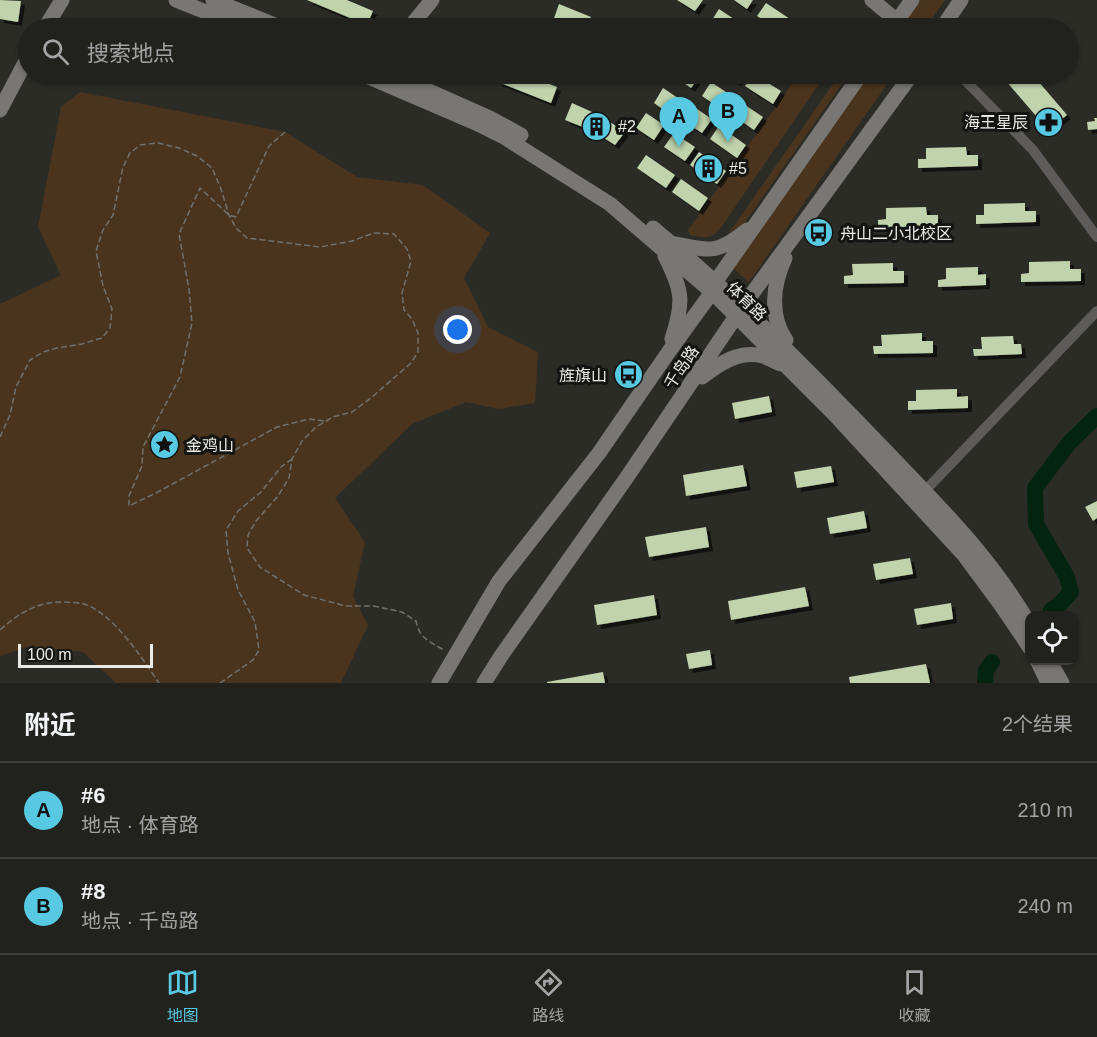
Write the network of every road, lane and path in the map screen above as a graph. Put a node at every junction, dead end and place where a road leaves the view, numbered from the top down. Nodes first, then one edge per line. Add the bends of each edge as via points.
1 (62, 0) edge
2 (176, 0) edge
3 (213, 0) edge
4 (432, 0) edge
5 (872, 0) edge
6 (912, 0) edge
7 (961, 0) edge
8 (51, 18) edge
9 (221, 18) edge
10 (257, 18) edge
11 (417, 18) edge
12 (888, 18) edge
13 (899, 18) edge
14 (949, 18) edge
15 (18, 76) edge
16 (389, 84) edge
17 (414, 84) edge
18 (854, 84) edge
19 (905, 84) edge
20 (968, 84) edge
21 (0, 110) edge
22 (285, 132) dead end
23 (228, 216) junction
24 (757, 223) junction
25 (1097, 237) edge
26 (793, 238) junction
27 (667, 246) junction
28 (714, 287) junction
29 (740, 311) junction
30 (1097, 311) edge
31 (670, 350) junction
32 (788, 367) junction
33 (818, 380) junction
34 (687, 391) junction
35 (326, 421) junction
36 (0, 437) edge
37 (292, 459) junction
38 (920, 496) junction
39 (1025, 618) edge
40 (0, 630) edge
41 (1025, 642) edge
42 (455, 656) junction
43 (1039, 665) edge
44 (1052, 665) edge
45 (159, 683) edge
46 (220, 683) edge
47 (439, 683) edge
48 (484, 683) edge
49 (1048, 683) edge
50 (1062, 683) edge

1 - 8 street
2 - 9 street
3 - 10 street
4 - 11 street
5 - 12 street
6 - 13 street
7 - 14 street
15 - 21 street
16 - 27 street, 体育路 via 530,152
17 - 27 street, 体育路 via 490,118 532,142 614,196
18 - 24 street, 千岛路
19 - 26 street, 千岛路
20 - 25 street via 1033,150
22 - 23 path via 269,146 236,217
23 - 35 path via 247,238 320,247 374,233 394,234 407,249 411,261 402,293 405,310 418,333 418,352 371,398 352,412
23 - 35 path via 200,188 179,234 192,323 180,377 143,447 142,466 129,496 129,506 277,427 309,419
23 - 36 path via 212,168 197,156 158,143 140,146 130,153 123,167 113,215 102,230 96,251 112,309 110,328 102,338 43,352 30,360 16,387
24 - 27 street via 722,247
24 - 28 street, 千岛路
26 - 29 street, 千岛路
26 - 33 street via 780,269 775,319 778,329
27 - 28 street, 体育路
27 - 31 street via 680,291 678,323
28 - 29 street, 体育路
28 - 31 street, 千岛路
29 - 32 street, 体育路
29 - 33 street, 体育路
29 - 34 street, 千岛路
30 - 38 street
31 - 42 street, 千岛路 via 599,453 499,581
32 - 34 street via 764,356 733,357
32 - 38 street, 体育路
33 - 38 street, 体育路
34 - 48 street, 千岛路
35 - 37 path via 302,441
37 - 42 path via 289,478 248,535 248,548 260,567 304,595 346,606 402,612 416,621 424,639
37 - 46 path via 238,511 226,530 238,590 255,622 259,650 253,660
38 - 39 street, 体育路 via 975,546
38 - 41 street, 体育路
40 - 45 path via 40,604 84,603 119,628
42 - 47 street, 千岛路
43 - 49 street
44 - 50 street

